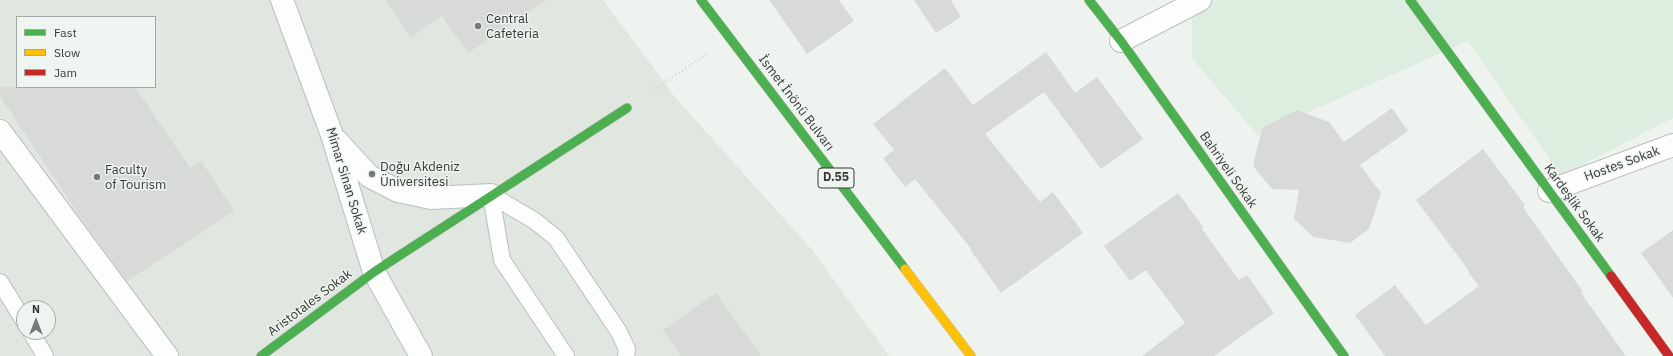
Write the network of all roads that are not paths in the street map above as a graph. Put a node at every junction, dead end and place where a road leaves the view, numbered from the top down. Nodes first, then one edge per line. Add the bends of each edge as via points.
1 (282, 0) edge
2 (701, 0) edge
3 (1089, 0) edge
4 (1200, 0) edge
5 (1410, 0) edge
6 (1121, 41) junction
7 (627, 108) road end
8 (0, 131) edge
9 (332, 136) junction
10 (1673, 145) edge
11 (1549, 191) junction
12 (491, 195) junction
13 (374, 272) junction
14 (0, 282) edge
15 (16, 308) edge
16 (36, 340) edge
17 (45, 356) edge
18 (167, 356) edge
19 (261, 356) edge
20 (420, 356) edge
21 (566, 356) edge
22 (626, 356) edge
23 (971, 356) edge
24 (1344, 356) edge
25 (1669, 356) edge

1 - 9 street, Mimar Sinan Sokak
2 - 23 street, İsmet İnönü Bulvarı / D.55
3 - 6 street, Bahriyeli Sokak
4 - 6 street
5 - 11 street, Kardeşlik Sokak
6 - 24 street, Bahriyeli Sokak
7 - 12 street, Aristotales Sokak
8 - 18 street
9 - 12 street via 369,176 398,191 431,198
9 - 13 street, Mimar Sinan Sokak
10 - 11 street, Hostes Sokak
11 - 25 street, Kardeşlik Sokak
12 - 13 street, Aristotales Sokak
12 - 21 lane via 502,260
12 - 22 lane via 535,221 556,238 619,332 627,349
13 - 19 street, Aristotales Sokak
13 - 20 street, Mimar Sinan Sokak
14 - 15 lane
16 - 17 lane

